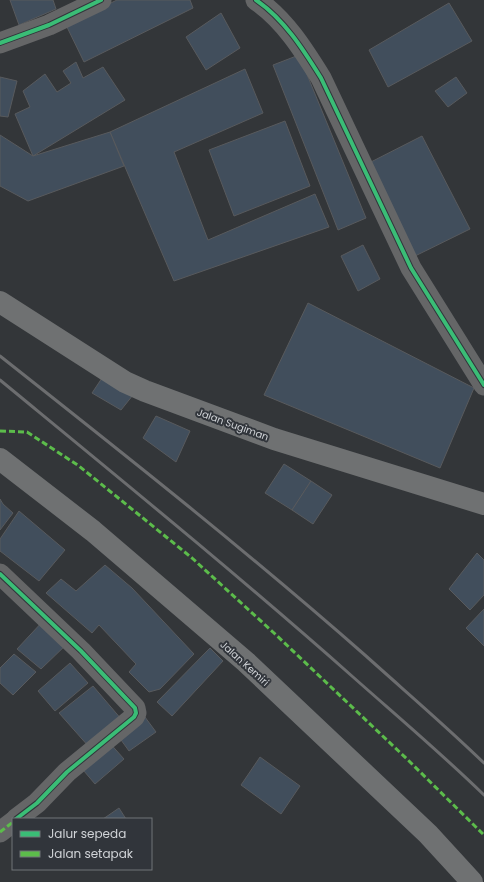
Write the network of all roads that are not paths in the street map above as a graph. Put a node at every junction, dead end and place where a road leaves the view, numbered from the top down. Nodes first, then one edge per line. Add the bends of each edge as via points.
1 (101, 0) edge
2 (256, 0) edge
3 (0, 44) edge
4 (0, 302) edge
5 (484, 386) edge
6 (1, 460) edge
7 (484, 504) edge
8 (0, 574) edge
9 (17, 818) edge
10 (12, 823) edge
11 (0, 832) edge
12 (472, 882) edge

1 - 3 street via 49,25
2 - 5 street via 289,31 307,54 321,78 411,268
4 - 7 main road, Jalan Sugiman via 125,382 145,391 274,439
6 - 12 main road, Jalan Kemiri via 93,531 246,662 428,834
8 - 9 street via 81,651 135,708 136,713
10 - 11 street

